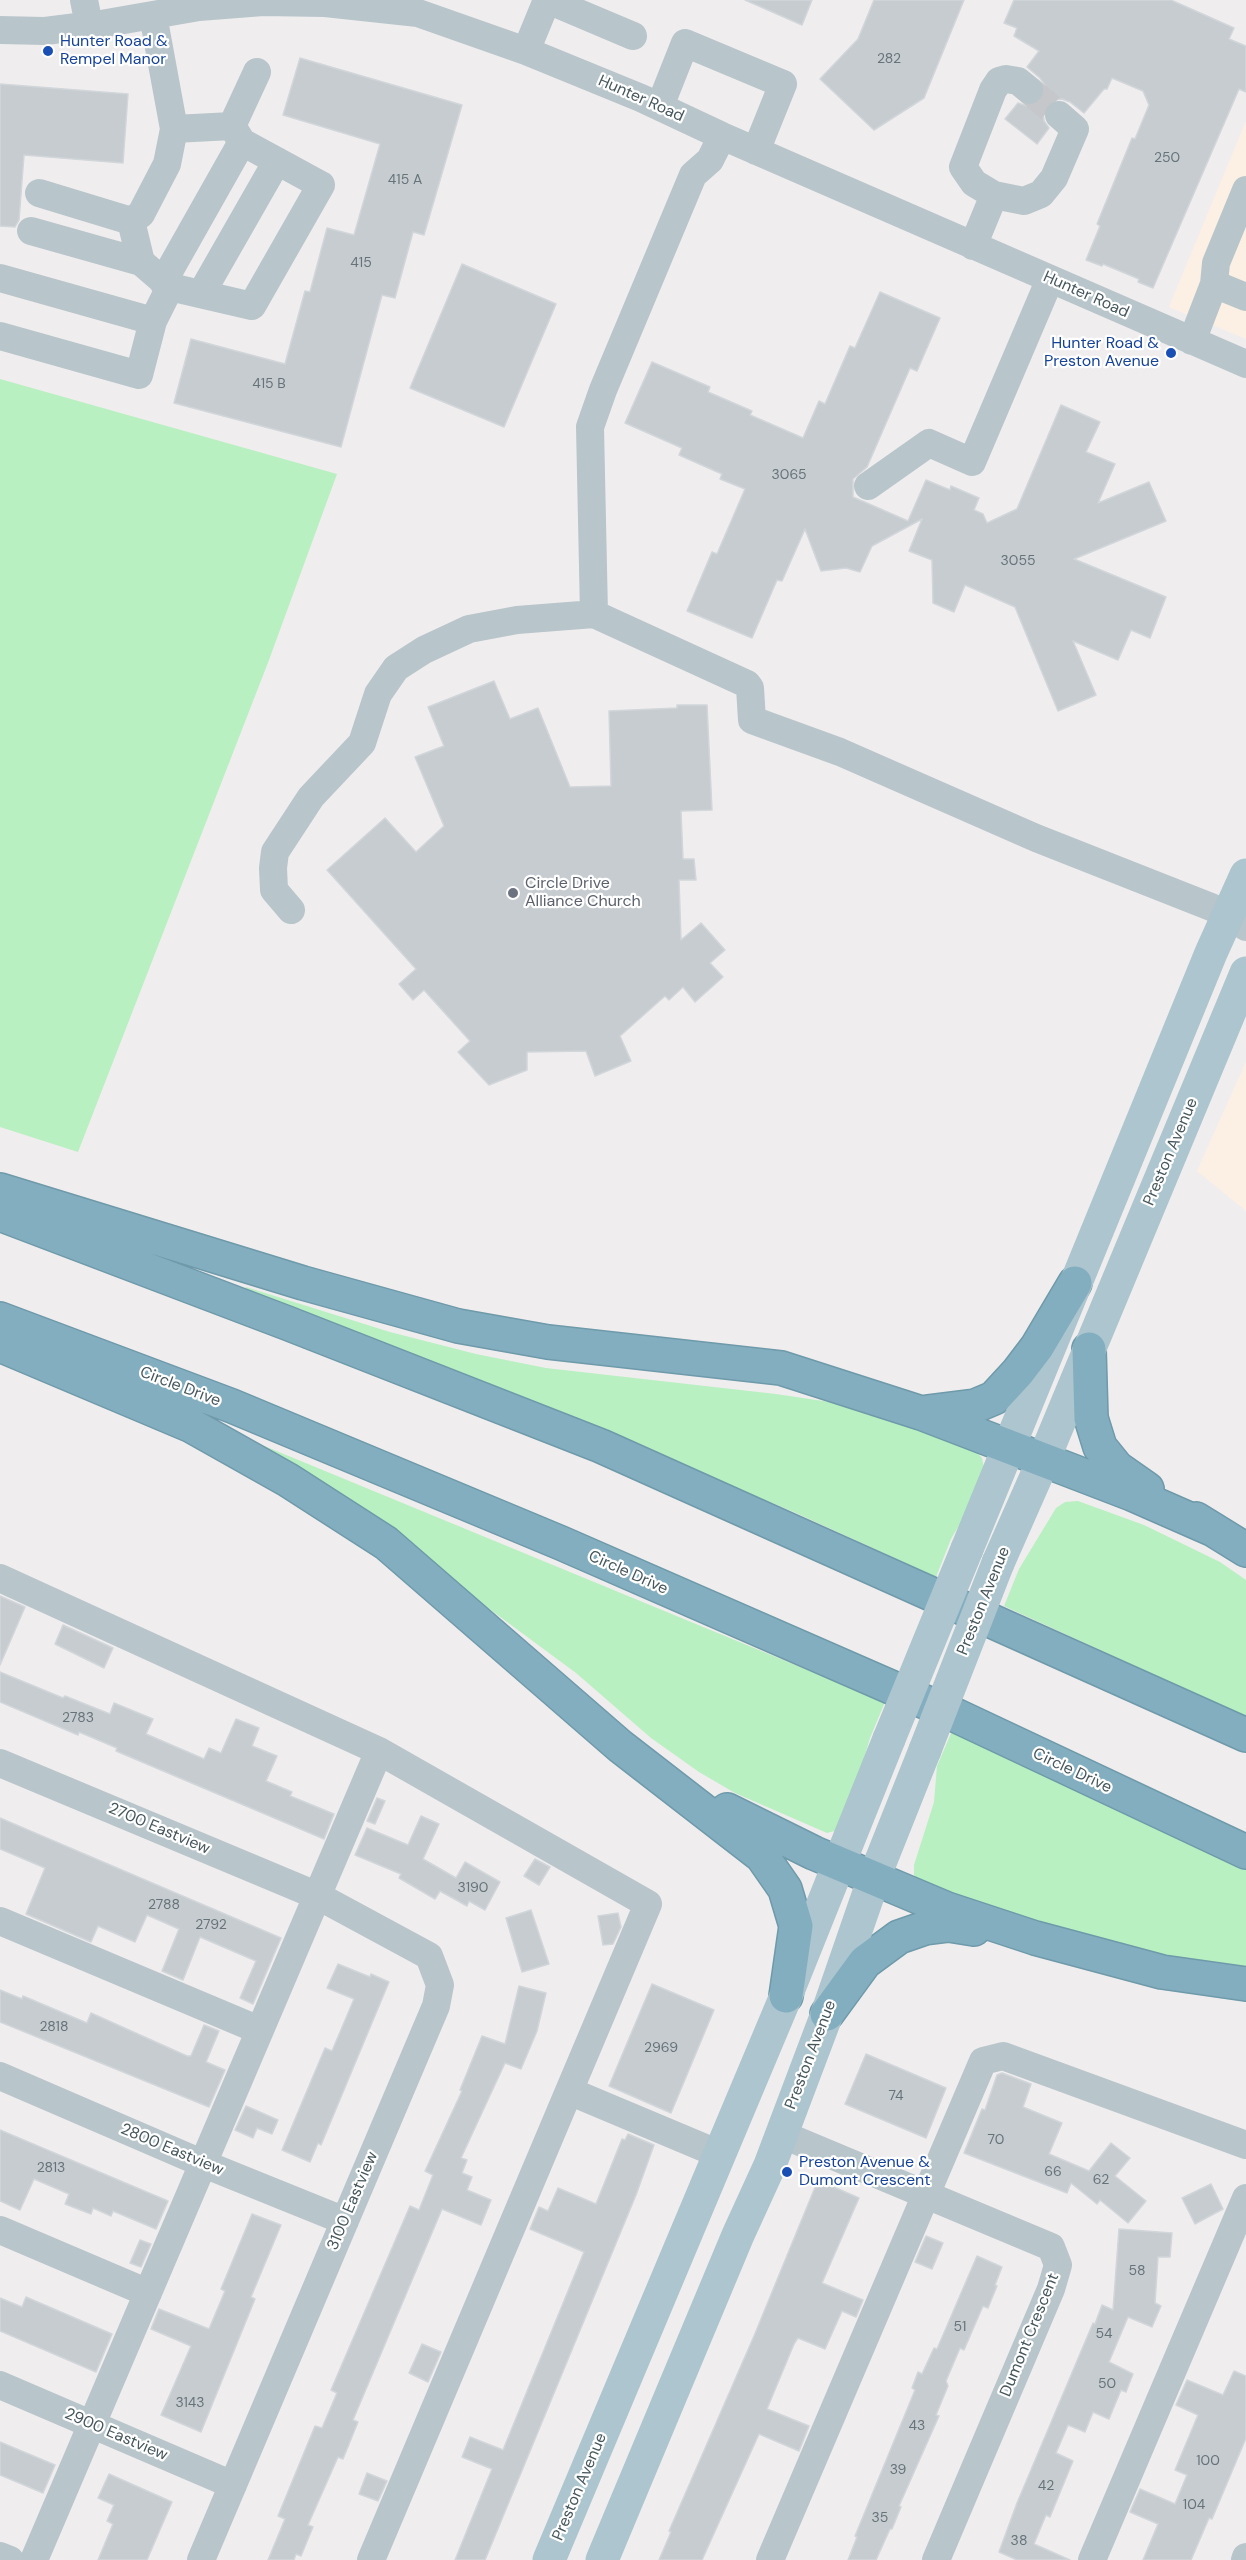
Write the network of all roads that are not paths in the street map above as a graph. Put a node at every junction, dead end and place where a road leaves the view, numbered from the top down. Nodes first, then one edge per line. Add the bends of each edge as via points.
1 (548, 0) edge
2 (286, 1) edge
3 (420, 7) edge
4 (87, 13) edge
5 (153, 15) junction
6 (0, 30) edge
7 (633, 36) dead end
8 (526, 51) junction
9 (257, 72) dead end
10 (1029, 90) tunnel mouth
11 (660, 106) junction
12 (1059, 115) tunnel mouth
13 (174, 129) junction
14 (237, 134) junction
15 (722, 136) junction
16 (756, 151) junction
17 (277, 161) junction
18 (1246, 190) edge
19 (39, 193) dead end
20 (994, 195) junction
21 (131, 222) junction
22 (31, 231) dead end
23 (974, 246) junction
24 (141, 262) junction
25 (1214, 274) junction
26 (1246, 276) edge
27 (0, 278) edge
28 (1050, 279) junction
29 (167, 284) junction
30 (201, 294) junction
31 (1246, 297) edge
32 (153, 321) junction
33 (0, 336) edge
34 (1192, 341) junction
35 (1246, 364) edge
36 (868, 486) dead end
37 (594, 614) junction
38 (1246, 875) edge
39 (291, 910) dead end
40 (1240, 918) edge
41 (1246, 973) edge
42 (0, 1190) edge
43 (0, 1214) edge
44 (1075, 1283) junction
45 (0, 1319) edge
46 (0, 1345) edge
47 (1089, 1349) junction
48 (921, 1413) junction
49 (1008, 1446) junction
50 (1043, 1461) junction
51 (1214, 1530) junction
52 (1246, 1550) edge
53 (0, 1578) edge
54 (1246, 1735) edge
55 (620, 1746) junction
56 (379, 1751) junction
57 (0, 1763) edge
58 (1246, 1852) edge
59 (839, 1863) junction
60 (874, 1878) junction
61 (318, 1896) junction
62 (0, 1921) edge
63 (1035, 1938) junction
64 (1246, 1984) edge
65 (786, 1996) junction
66 (827, 2014) junction
67 (259, 2030) junction
68 (0, 2076) edge
69 (569, 2091) junction
70 (736, 2115) junction
71 (781, 2134) junction
72 (1246, 2145) edge
73 (719, 2154) junction
74 (204, 2164) junction
75 (926, 2193) junction
76 (1246, 2198) edge
77 (345, 2221) junction
78 (0, 2230) edge
79 (738, 2235) junction
80 (148, 2293) junction
81 (0, 2385) edge
82 (92, 2425) junction
83 (233, 2485) junction
84 (0, 2556) edge
85 (10, 2560) edge
86 (34, 2560) edge
87 (201, 2560) edge
88 (371, 2560) edge
89 (549, 2560) edge
90 (602, 2560) edge
91 (770, 2560) edge
92 (936, 2560) edge
93 (1092, 2560) edge

1 - 7 street
1 - 8 street
2 - 3 street, Hunter Road
2 - 5 street, Hunter Road via 199,7
3 - 8 street, Hunter Road
4 - 5 street, Hunter Road
4 - 6 street, Hunter Road via 45,30
5 - 13 street
8 - 11 street, Hunter Road
9 - 14 street
10 - 20 street via 1018,81 999,81 963,167 974,183
11 - 15 street, Hunter Road
11 - 16 street via 685,43 783,84
12 - 20 street via 1075,129 1054,178 1041,194 1024,201
13 - 14 street
13 - 21 street via 167,164 141,214
14 - 17 street
14 - 29 street
15 - 16 street, Hunter Road
15 - 37 street via 710,160 693,175 590,427
16 - 23 street, Hunter Road
17 - 30 street
17 - 30 street via 321,185 258,296 252,306
18 - 25 street
19 - 21 street
20 - 23 street
21 - 24 street
22 - 24 street
23 - 28 street, Hunter Road
24 - 29 street
25 - 26 street
25 - 31 street
25 - 34 street
27 - 32 street
28 - 34 street, Hunter Road
28 - 36 street via 972,462 929,442
29 - 30 street
29 - 32 street
32 - 33 street via 139,375
34 - 35 street, Hunter Road
37 - 39 street via 517,620 469,629 396,668 378,694 362,743 311,797 275,852 274,890
37 - 40 street via 747,684 752,720 840,752 1004,824
38 - 40 main road, Preston Avenue
40 - 44 main road, Preston Avenue
41 - 47 main road, Preston Avenue
42 - 48 highway via 458,1326 548,1342 781,1368
43 - 54 highway via 601,1446
44 - 48 highway via 1037,1347 994,1398 970,1408
44 - 49 main road, Preston Avenue
45 - 58 highway, Circle Drive via 232,1406 561,1543 957,1716
46 - 55 highway via 192,1426 288,1480 386,1543
47 - 50 main road, Preston Avenue
47 - 51 highway via 1091,1418 1100,1447 1117,1468
48 - 49 highway
49 - 50 highway
49 - 59 main road, Preston Avenue, bridge
50 - 51 highway
50 - 60 main road, Preston Avenue, bridge via 998,1563
51 - 52 highway
53 - 56 street
55 - 59 highway via 723,1808
55 - 65 highway via 762,1856 785,1889 796,1926
56 - 61 street
56 - 69 street via 648,1904
57 - 61 street, 2700 Eastview
59 - 60 highway
59 - 65 main road, Preston Avenue
60 - 63 highway via 947,1909
60 - 66 main road, Preston Avenue
61 - 67 street
61 - 77 street, 3100 Eastview via 429,1956 440,1985 436,2006
62 - 67 street
63 - 64 highway via 1162,1972
63 - 66 highway via 948,1925 899,1937 865,1962
65 - 70 main road, Preston Avenue
66 - 71 main road, Preston Avenue
67 - 74 street
68 - 74 street, 2800 Eastview
69 - 73 street
69 - 88 street
70 - 73 main road, Preston Avenue
70 - 79 main road, Preston Avenue via 756,2133
71 - 75 street, Dumont Crescent
71 - 79 main road, Preston Avenue
72 - 75 street via 1003,2056 983,2061
73 - 89 main road, Preston Avenue
74 - 77 street, 2800 Eastview
74 - 80 street
75 - 91 street
75 - 92 street, Dumont Crescent via 1051,2247 1058,2265
76 - 93 street
77 - 83 street, 3100 Eastview
78 - 80 street
79 - 90 main road, Preston Avenue
80 - 82 street
81 - 82 street, 2900 Eastview
82 - 83 street, 2900 Eastview
82 - 86 street
83 - 87 street, 3100 Eastview
84 - 85 street

